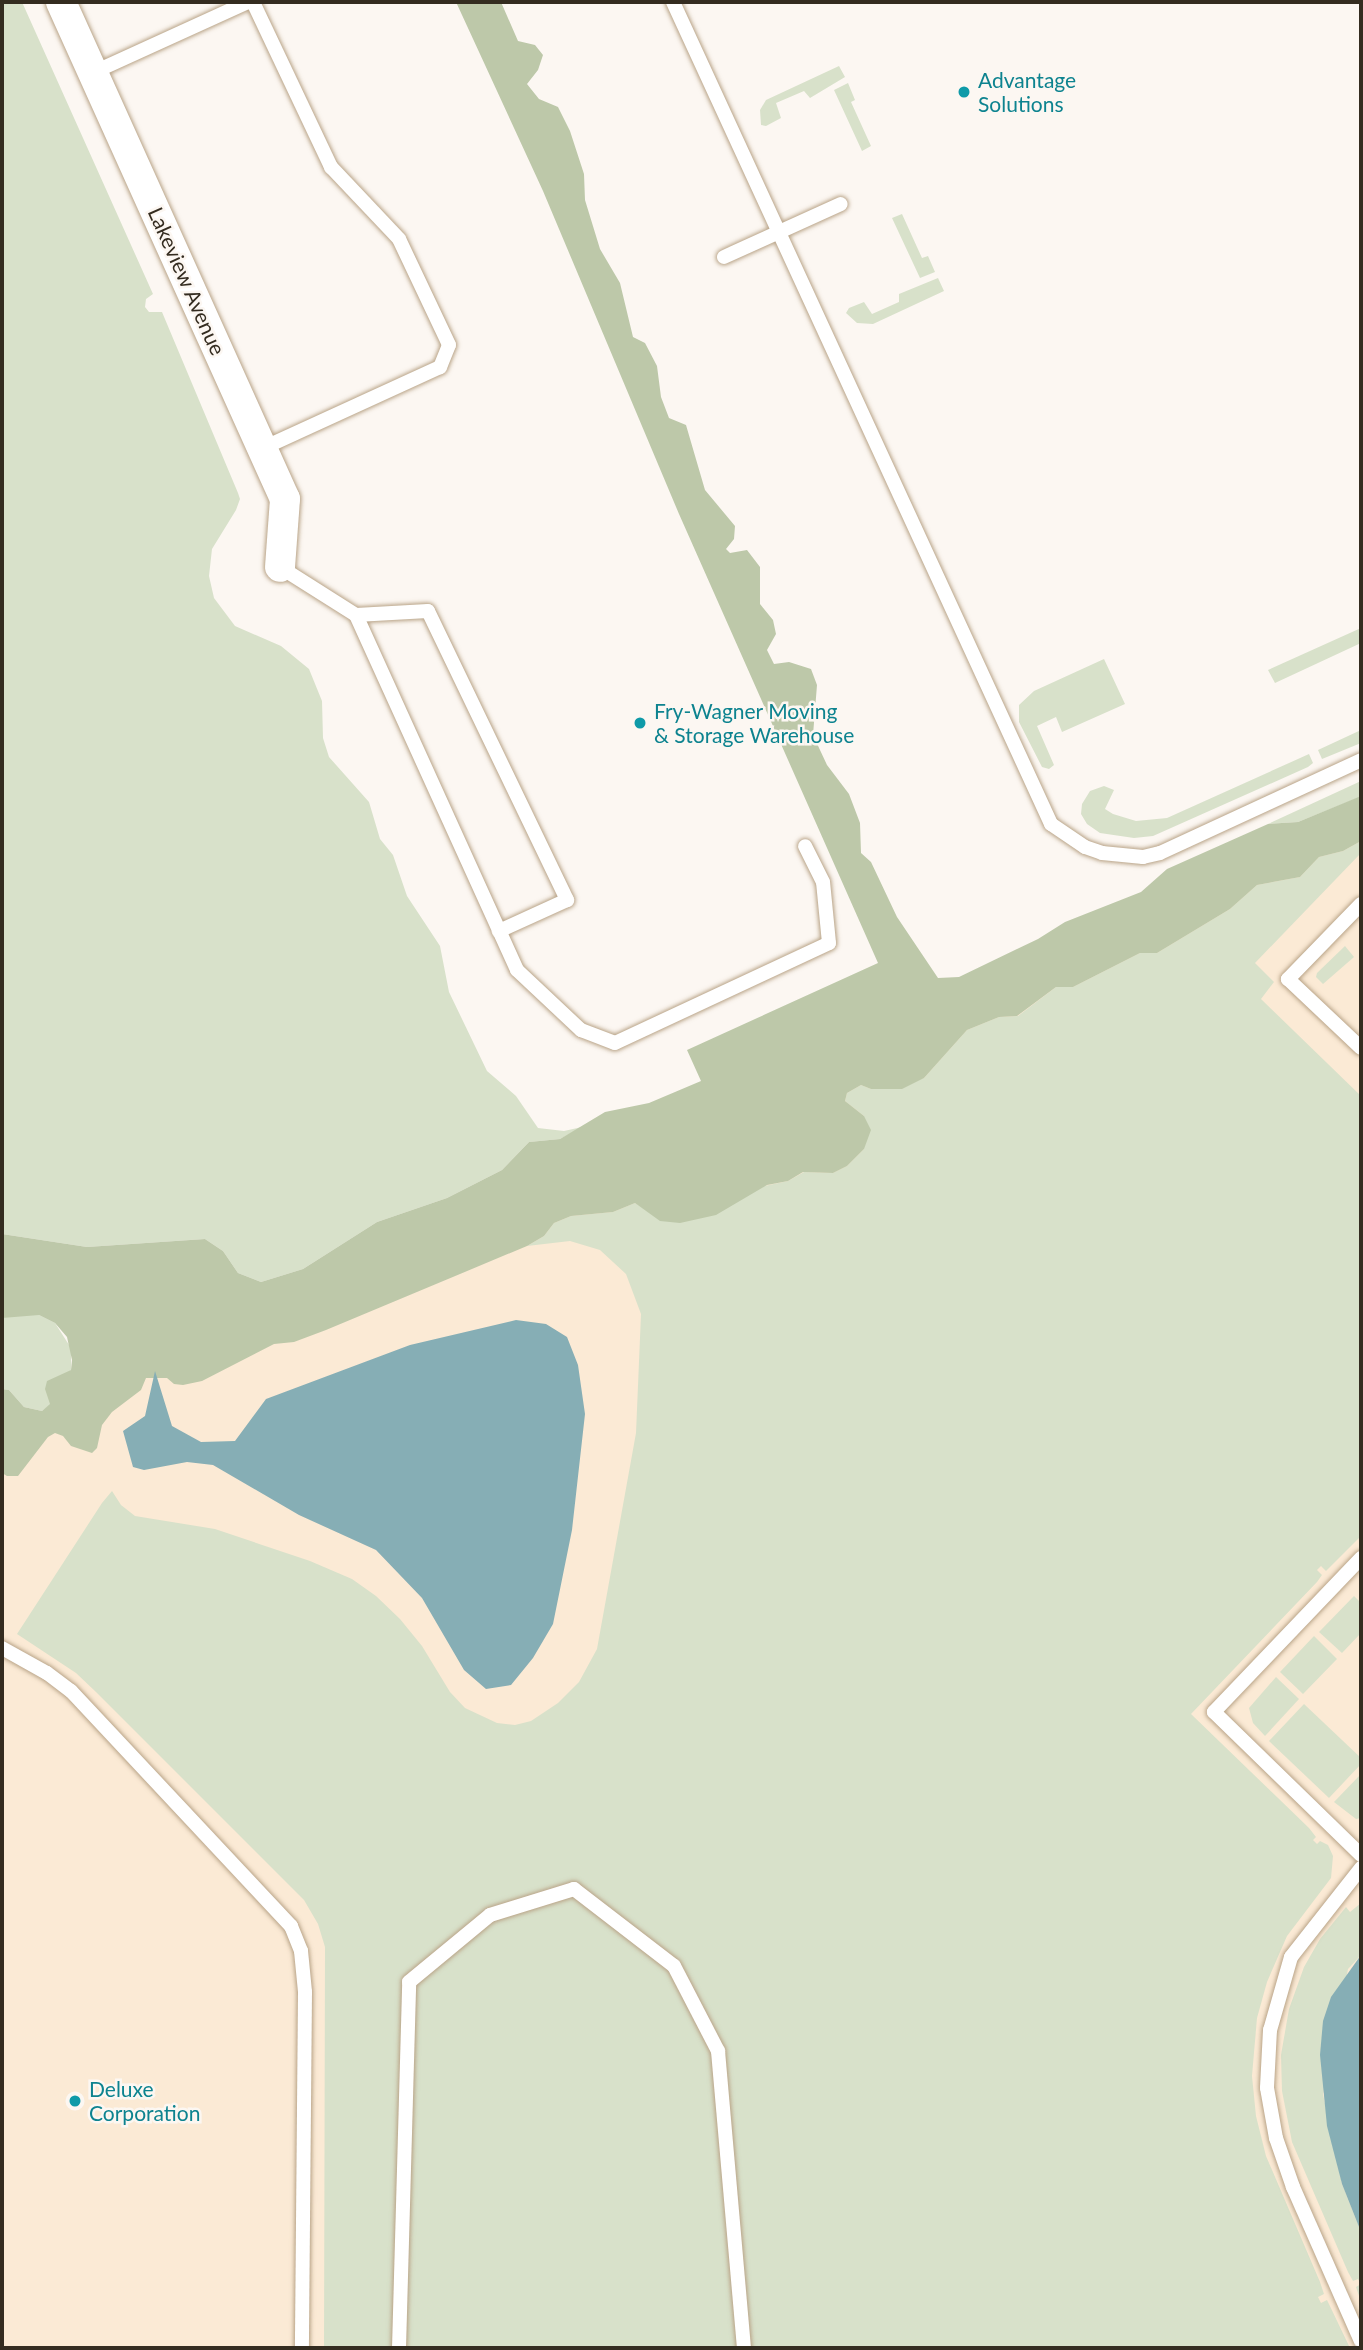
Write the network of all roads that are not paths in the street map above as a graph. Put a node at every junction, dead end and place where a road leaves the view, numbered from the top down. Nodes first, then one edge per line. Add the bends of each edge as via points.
1 (61, 2) edge
2 (250, 2) edge
3 (673, 2) edge
4 (92, 73) junction
5 (841, 204) dead end
6 (779, 232) junction
7 (724, 257) dead end
8 (263, 449) junction
9 (280, 567) joint
10 (356, 615) junction
11 (1361, 760) edge
12 (805, 846) dead end
13 (1361, 904) edge
14 (499, 932) junction
15 (1361, 1048) edge
16 (1361, 1558) edge
17 (2, 1648) edge
18 (1361, 1855) edge
19 (1361, 1868) edge
20 (1361, 2342) edge
21 (302, 2348) edge
22 (399, 2348) edge
23 (744, 2348) edge

1 - 4 street, Lakeview Avenue
2 - 4 lane
2 - 8 lane via 331,167 399,239 449,345 440,368
3 - 6 lane
4 - 8 street, Lakeview Avenue
5 - 6 lane
6 - 7 lane
6 - 11 lane via 1051,824 1085,847 1143,857
8 - 9 street, Lakeview Avenue via 285,499
9 - 10 lane
10 - 14 lane
10 - 14 lane via 428,611 567,900
12 - 14 lane via 823,882 829,943 615,1043 580,1030 517,970
13 - 15 lane via 1288,979
16 - 18 lane via 1214,1712
17 - 21 lane via 71,1691 291,1926 301,1951 305,1992
19 - 20 lane via 1291,1957 1270,2030 1267,2088 1276,2138 1293,2187
22 - 23 lane via 409,1982 490,1915 574,1889 674,1966 718,2051

